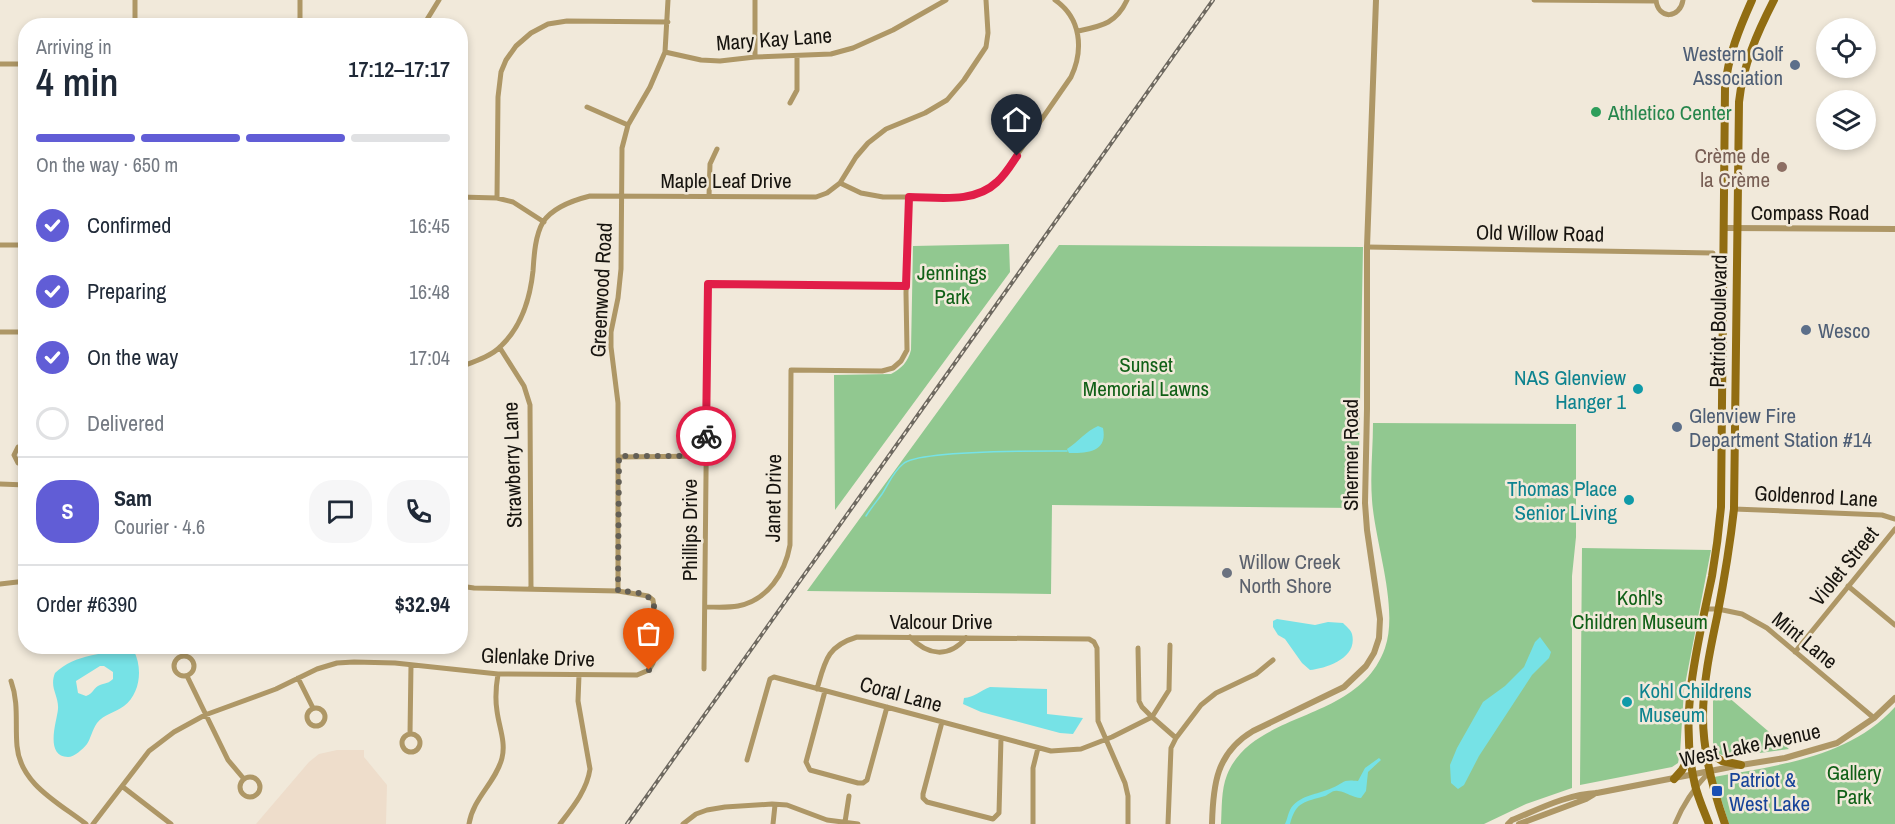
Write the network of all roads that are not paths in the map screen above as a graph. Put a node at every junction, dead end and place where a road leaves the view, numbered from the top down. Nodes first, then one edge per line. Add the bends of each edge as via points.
1 (135, 0) edge
2 (300, 0) edge
3 (439, 0) edge
4 (668, 0) edge
5 (755, 0) edge
6 (944, 0) edge
7 (986, 0) edge
8 (1055, 0) edge
9 (1127, 0) edge
10 (1376, 0) edge
11 (1534, 0) edge
12 (1683, 0) edge
13 (1656, 1) edge
14 (1768, 1) edge
15 (1751, 2) edge
16 (135, 18) edge
17 (300, 18) edge
18 (428, 18) edge
19 (668, 22) junction
20 (1078, 31) junction
21 (665, 52) junction
22 (755, 57) junction
23 (797, 57) junction
24 (0, 64) edge
25 (18, 64) edge
26 (790, 103) dead end
27 (586, 107) dead end
28 (628, 125) junction
29 (717, 149) dead end
30 (840, 183) junction
31 (622, 196) junction
32 (709, 196) junction
33 (468, 197) edge
34 (909, 197) junction
35 (497, 198) junction
36 (544, 222) junction
37 (1724, 228) junction
38 (1738, 228) junction
39 (1895, 229) edge
40 (0, 245) edge
41 (18, 245) edge
42 (1367, 247) junction
43 (1713, 253) dead end
44 (906, 286) junction
45 (0, 332) edge
46 (18, 332) edge
47 (501, 348) junction
48 (468, 364) edge
49 (18, 447) edge
50 (619, 456) junction
51 (705, 456) junction
52 (18, 463) edge
53 (0, 484) edge
54 (18, 484) edge
55 (1734, 509) junction
56 (1895, 519) edge
57 (1895, 529) edge
58 (18, 582) edge
59 (0, 584) edge
60 (1848, 586) junction
61 (468, 587) edge
62 (531, 588) junction
63 (618, 591) junction
64 (705, 607) junction
65 (1705, 609) junction
66 (1718, 609) junction
67 (1895, 625) edge
68 (910, 637) junction
69 (966, 638) junction
70 (1170, 645) dead end
71 (1138, 648) dead end
72 (1795, 652) junction
73 (1273, 660) dead end
74 (411, 665) junction
75 (704, 669) dead end
76 (498, 674) junction
77 (579, 675) junction
78 (187, 676) dead end
79 (298, 678) junction
80 (11, 681) dead end
81 (817, 689) junction
82 (825, 691) junction
83 (1895, 698) edge
84 (887, 707) junction
85 (313, 708) dead end
86 (205, 715) junction
87 (1152, 717) junction
88 (1874, 718) junction
89 (942, 722) junction
90 (410, 734) dead end
91 (1001, 738) junction
92 (1176, 738) junction
93 (1106, 740) junction
94 (1038, 748) junction
95 (1706, 750) junction
96 (1691, 754) junction
97 (747, 760) dead end
98 (1741, 765) junction
99 (1709, 772) junction
100 (1693, 775) junction
101 (244, 779) dead end
102 (1674, 779) junction
103 (123, 787) junction
104 (1695, 787) junction
105 (1597, 793) junction
106 (849, 796) dead end
107 (775, 804) junction
108 (845, 822) junction
109 (86, 824) edge
110 (93, 824) edge
111 (171, 824) edge
112 (469, 824) edge
113 (560, 824) edge
114 (683, 824) edge
115 (773, 824) edge
116 (858, 824) edge
117 (1033, 824) edge
118 (1128, 824) edge
119 (1168, 824) edge
120 (1212, 824) edge
121 (1508, 824) edge
122 (1519, 824) edge
123 (1675, 824) edge
124 (1708, 824) edge
125 (1725, 824) edge

1 - 16 street
2 - 17 street
3 - 18 street
4 - 19 street, Greenwood Road
5 - 22 street
6 - 23 street, Mary Kay Lane via 853,48
7 - 30 street via 986,47 964,80 947,100 886,129 868,142
8 - 20 street via 1072,17
9 - 20 street via 1112,21
10 - 42 street, Shermer Road
11 - 13 street
12 - 13 street via 1678,12 1670,15 1662,12
14 - 15 main road
14 - 38 main road, Patriot Boulevard via 1741,82
15 - 37 main road, Patriot Boulevard via 1730,54 1725,88
19 - 21 street, Greenwood Road
19 - 35 street via 548,24 516,46 501,72
20 - 34 street via 1079,52 1071,77 994,184 963,197
21 - 22 street, Mary Kay Lane via 701,60
21 - 28 street, Greenwood Road
22 - 23 street, Mary Kay Lane
23 - 26 street via 797,90
24 - 25 street
27 - 28 street
28 - 31 street, Greenwood Road via 622,148
29 - 32 street via 710,164
30 - 32 street, Maple Leaf Drive via 816,197
30 - 34 street via 861,193
31 - 32 street, Maple Leaf Drive
31 - 36 street, Maple Leaf Drive via 574,200 558,208
31 - 50 street, Greenwood Road via 621,269 611,332
33 - 35 street
34 - 44 street
35 - 36 street via 513,202
36 - 47 street via 537,240 525,311
37 - 38 street, Compass Road
37 - 65 main road, Patriot Boulevard via 1721,507
38 - 39 street, Compass Road
38 - 55 main road, Patriot Boulevard
40 - 41 street
42 - 43 street, Old Willow Road
42 - 120 street, Shermer Road via 1365,503 1380,619 1379,639 1366,666 1344,687 1253,731 1229,751 1214,788
44 - 51 street, Phillips Drive via 708,284
44 - 64 street, Janet Drive via 907,350 893,368 790,370 788,557 780,575 758,597 741,605
45 - 46 street
47 - 48 street
47 - 62 street, Strawberry Lane via 524,386 530,405
49 - 52 street via 14,455
50 - 51 street
50 - 63 street, Greenwood Road
51 - 64 street, Phillips Drive
53 - 54 street
55 - 56 street, Goldenrod Lane via 1882,515
55 - 66 main road, Patriot Boulevard
57 - 60 street, Violet Street
58 - 59 street
60 - 67 street
60 - 72 street, Violet Street
61 - 62 street
62 - 63 street
63 - 77 street, Glenlake Drive via 653,600 653,663 638,675
64 - 75 street, Phillips Drive
65 - 66 street, Mint Lane
65 - 96 main road, Patriot Boulevard via 1691,676
66 - 72 street, Mint Lane via 1742,614 1767,628
66 - 95 main road, Patriot Boulevard via 1706,675
68 - 69 street, Valcour Drive
68 - 69 street via 924,649 936,652 957,648
68 - 81 street, Valcour Drive via 857,637 838,645 825,661
69 - 93 street, Valcour Drive via 1083,638 1094,642 1097,714
70 - 87 street via 1169,690
71 - 87 street via 1139,701
72 - 88 street, Mint Lane
73 - 92 street via 1256,674 1208,699
74 - 76 street, Glenlake Drive
74 - 79 street, Glenlake Drive via 337,663
74 - 90 street
76 - 77 street, Glenlake Drive
76 - 112 street via 496,709 503,751 497,771 476,801
77 - 113 street via 578,701 589,778
78 - 86 street
79 - 85 street
79 - 86 street, Glenlake Drive
80 - 109 street via 16,696 17,748 26,776
81 - 82 street, Coral Lane
81 - 97 street, Coral Lane via 770,679
82 - 84 street, Coral Lane
82 - 84 street via 806,766 858,783 867,780
83 - 88 street, West Lake Avenue
84 - 89 street, Coral Lane
86 - 101 street via 228,760
86 - 103 street, Glenlake Drive via 149,751
87 - 92 street
87 - 93 street, Coral Lane
88 - 98 street, West Lake Avenue via 1837,743 1785,758
89 - 91 street, Coral Lane
89 - 91 street via 923,798 993,819 999,813
91 - 94 street, Coral Lane
92 - 119 street via 1171,748
93 - 94 street, Coral Lane via 1070,751
93 - 118 street via 1125,783
94 - 117 street via 1033,768
95 - 98 main road via 1722,762
95 - 99 main road, Patriot Boulevard
96 - 100 main road, Patriot Boulevard
96 - 102 main road
98 - 99 street, West Lake Avenue
99 - 100 street, West Lake Avenue
99 - 104 street
99 - 125 main road, Patriot Boulevard
100 - 102 street, West Lake Avenue
100 - 104 main road, Patriot Boulevard
102 - 105 street, West Lake Avenue
103 - 110 street, Glenlake Drive
103 - 111 street
104 - 123 street
104 - 124 main road, Patriot Boulevard
105 - 121 street, West Lake Avenue via 1552,804
105 - 122 street, West Lake Avenue
106 - 108 street
107 - 108 street
107 - 114 street via 707,810
107 - 115 street
108 - 116 street

